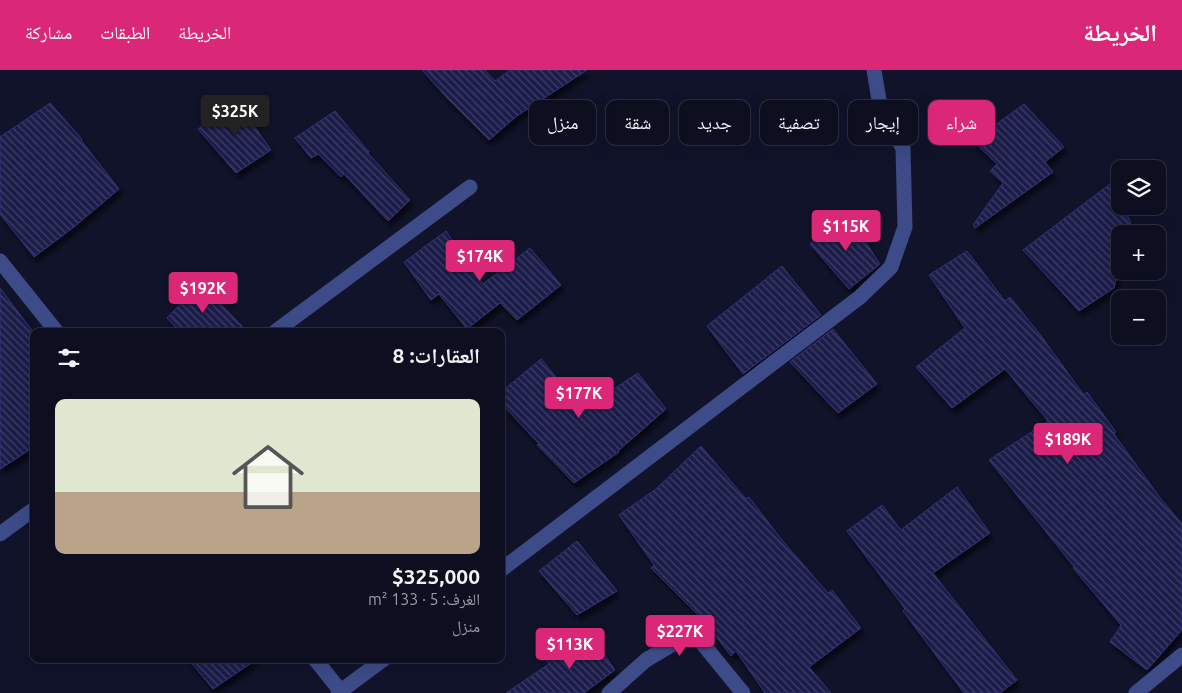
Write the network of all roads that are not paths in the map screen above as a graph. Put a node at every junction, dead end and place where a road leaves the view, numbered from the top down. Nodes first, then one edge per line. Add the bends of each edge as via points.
1 (874, 70) edge
2 (470, 188) dead end
3 (0, 261) edge
4 (54, 328) edge
5 (280, 328) edge
6 (30, 512) edge
7 (0, 534) edge
8 (505, 567) edge
9 (1182, 655) edge
10 (318, 663) edge
11 (379, 663) edge
12 (341, 692) edge
13 (609, 693) edge
14 (743, 693) edge
15 (1136, 693) edge

1 - 8 street via 881,112 902,148 905,227 891,267 860,298
2 - 5 street
3 - 4 street
6 - 7 street
9 - 15 street
10 - 12 street
11 - 12 street
13 - 14 street via 646,660 693,632

